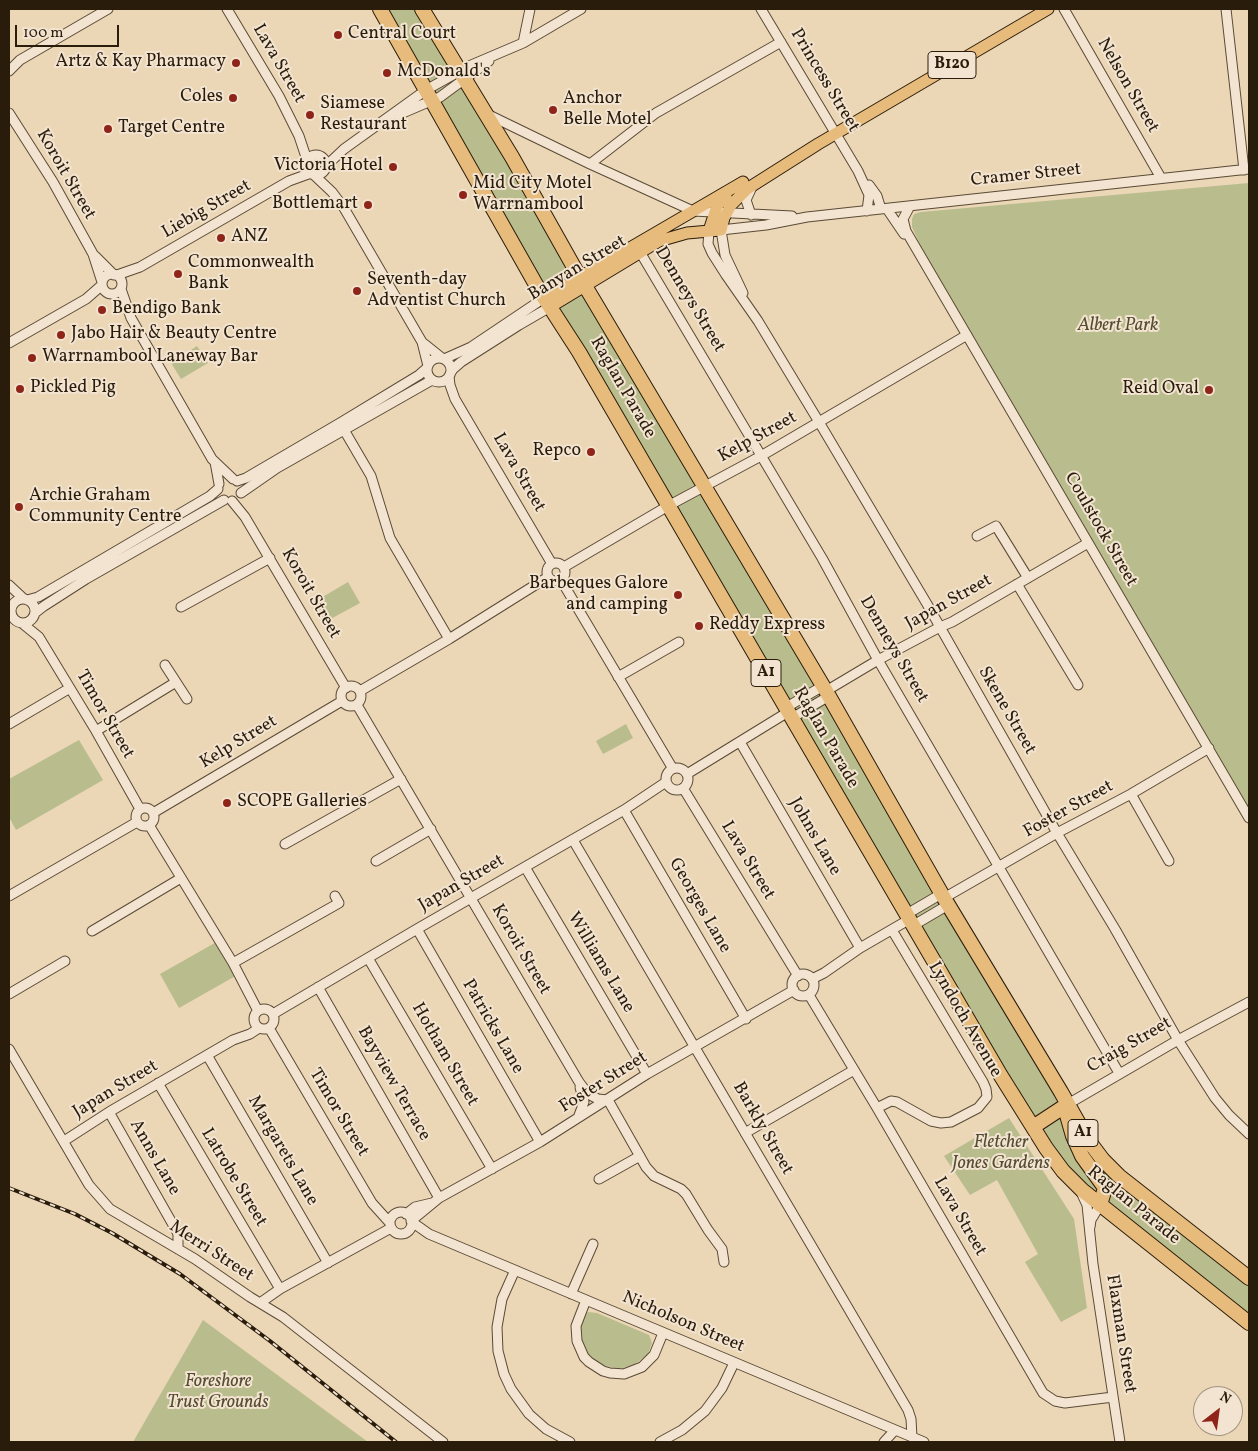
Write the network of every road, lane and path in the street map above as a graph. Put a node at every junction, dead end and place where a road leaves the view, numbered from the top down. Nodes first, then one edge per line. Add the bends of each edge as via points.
1 (108, 9) edge
2 (227, 9) edge
3 (380, 9) edge
4 (422, 9) edge
5 (530, 9) edge
6 (580, 9) edge
7 (761, 9) edge
8 (1048, 9) edge
9 (1064, 9) edge
10 (1226, 9) edge
11 (781, 42) junction
12 (523, 43) junction
13 (20, 60) junction
14 (9, 64) edge
15 (9, 71) edge
16 (463, 75) junction
17 (429, 96) junction
18 (9, 112) edge
19 (486, 113) junction
20 (836, 133) junction
21 (299, 136) junction
22 (344, 149) junction
23 (319, 156) junction
24 (306, 162) junction
25 (590, 164) junction
26 (325, 168) junction
27 (1246, 169) edge
28 (858, 171) junction
29 (312, 174) junction
30 (1161, 178) junction
31 (289, 181) junction
32 (748, 183) junction
33 (332, 192) junction
34 (910, 206) junction
35 (884, 209) junction
36 (867, 211) junction
37 (715, 212) junction
38 (727, 212) junction
39 (688, 214) junction
40 (751, 215) junction
41 (807, 217) junction
42 (721, 230) junction
43 (709, 231) junction
44 (682, 234) junction
45 (638, 249) junction
46 (712, 253) junction
47 (93, 254) junction
48 (921, 259) junction
49 (140, 267) junction
50 (115, 275) junction
51 (582, 281) junction
52 (121, 287) junction
53 (106, 289) junction
54 (547, 302) junction
55 (131, 318) junction
56 (758, 321) junction
57 (968, 336) junction
58 (422, 342) junction
59 (9, 344) edge
60 (443, 359) junction
61 (427, 367) junction
62 (450, 375) junction
63 (435, 381) junction
64 (456, 399) junction
65 (820, 422) junction
66 (342, 426) junction
67 (761, 456) junction
68 (215, 462) junction
69 (235, 480) junction
70 (219, 486) junction
71 (704, 486) junction
72 (234, 497) junction
73 (668, 506) junction
74 (977, 536) dead end
75 (1088, 543) junction
76 (270, 558) junction
77 (552, 564) junction
78 (564, 567) junction
79 (548, 576) junction
80 (1028, 578) junction
81 (561, 580) junction
82 (1017, 584) junction
83 (9, 586) edge
84 (25, 600) junction
85 (182, 607) dead end
86 (11, 609) edge
87 (35, 615) junction
88 (22, 624) junction
89 (9, 625) edge
90 (940, 627) junction
91 (39, 637) junction
92 (449, 639) junction
93 (679, 642) dead end
94 (878, 660) junction
95 (166, 665) dead end
96 (618, 677) junction
97 (176, 682) junction
98 (1078, 685) dead end
99 (70, 688) junction
100 (346, 688) junction
101 (360, 691) junction
102 (826, 691) junction
103 (186, 699) dead end
104 (342, 701) junction
105 (357, 705) junction
106 (788, 713) junction
107 (9, 724) edge
108 (96, 731) junction
109 (740, 742) junction
110 (1209, 748) junction
111 (673, 769) junction
112 (687, 774) junction
113 (401, 779) junction
114 (666, 782) junction
115 (683, 788) junction
116 (1130, 794) junction
117 (140, 809) junction
118 (624, 810) junction
119 (153, 813) junction
120 (1249, 818) edge
121 (137, 822) junction
122 (149, 825) junction
123 (430, 829) junction
124 (1057, 833) junction
125 (573, 840) junction
126 (285, 844) dead end
127 (376, 861) dead end
128 (1169, 861) dead end
129 (999, 867) junction
130 (525, 868) junction
131 (181, 878) junction
132 (9, 896) edge
133 (335, 896) dead end
134 (471, 898) junction
135 (944, 899) junction
136 (910, 919) junction
137 (417, 929) junction
138 (892, 930) junction
139 (92, 931) dead end
140 (860, 948) junction
141 (368, 958) junction
142 (65, 961) dead end
143 (233, 963) junction
144 (798, 976) junction
145 (812, 979) junction
146 (318, 987) junction
147 (794, 990) junction
148 (9, 994) edge
149 (809, 995) junction
150 (1249, 1002) edge
151 (273, 1014) junction
152 (256, 1015) junction
153 (746, 1019) junction
154 (259, 1028) junction
155 (269, 1028) junction
156 (238, 1038) junction
157 (1178, 1040) junction
158 (694, 1048) junction
159 (9, 1049) edge
160 (207, 1055) junction
161 (854, 1070) junction
162 (1119, 1073) junction
163 (647, 1074) junction
164 (579, 1082) junction
165 (158, 1083) junction
166 (608, 1100) junction
167 (1068, 1104) junction
168 (877, 1108) junction
169 (109, 1112) junction
170 (578, 1118) junction
171 (1033, 1127) junction
172 (745, 1132) junction
173 (1249, 1134) edge
174 (64, 1141) junction
175 (540, 1142) junction
176 (640, 1156) junction
177 (492, 1169) junction
178 (599, 1179) dead end
179 (436, 1201) junction
180 (1094, 1212) junction
181 (410, 1219) junction
182 (393, 1225) junction
183 (407, 1232) junction
184 (429, 1234) junction
185 (593, 1244) dead end
186 (178, 1249) junction
187 (724, 1262) dead end
188 (328, 1263) junction
189 (515, 1270) junction
190 (1249, 1278) edge
191 (280, 1289) junction
192 (571, 1294) junction
193 (586, 1300) junction
194 (260, 1302) junction
195 (1249, 1323) edge
196 (663, 1333) junction
197 (734, 1363) junction
198 (1113, 1397) junction
199 (895, 1430) junction
200 (912, 1437) junction
201 (430, 1438) edge
202 (443, 1442) edge
203 (570, 1442) edge
204 (660, 1442) edge
205 (884, 1442) edge
206 (924, 1442) edge
207 (1120, 1442) edge

1 - 13 street
2 - 21 street, Lava Street
3 - 17 highway, Raglan Parade / A1
4 - 16 highway, Raglan Parade / A1
5 - 12 street
6 - 12 street
7 - 11 street, Princess Street
8 - 20 main road, B120
9 - 30 street, Nelson Street
10 - 27 street
11 - 20 street, Princess Street
11 - 25 street via 656,113
12 - 16 street
13 - 14 street
13 - 15 street
16 - 17 street
16 - 17 street via 440,97
16 - 19 highway, Raglan Parade / A1
17 - 22 street
17 - 54 highway, Raglan Parade / A1
18 - 47 street, Koroit Street via 51,178
19 - 25 street
19 - 51 highway, Raglan Parade / A1
20 - 28 street, Princess Street
20 - 32 main road, B120
21 - 23 street, Lava Street
21 - 24 street, Lava Street
22 - 23 street
22 - 26 street
23 - 24 street via 311,156
23 - 26 street via 324,160
24 - 29 street via 307,170
24 - 31 street, Liebig Street
25 - 39 street via 667,200
26 - 29 street via 320,174
26 - 33 street
27 - 30 street, Cramer Street
28 - 35 street, Princess Street
28 - 36 street, Princess Street via 868,195
29 - 31 street, Liebig Street
29 - 33 street
30 - 34 street, Cramer Street
31 - 49 street, Liebig Street
32 - 37 main road, B120 via 724,197
32 - 38 main road, B120
32 - 39 main road, B120
32 - 40 street via 746,200
33 - 58 street
34 - 35 street, Cramer Street
34 - 48 street, Coulstock Street via 904,216 904,227
35 - 36 street, Cramer Street
35 - 48 street, Coulstock Street
36 - 41 street, Cramer Street
37 - 38 street
37 - 39 street
37 - 43 main road, B120
38 - 40 street, Cramer Street
38 - 42 main road, B120
39 - 44 main road
39 - 45 main road, Banyan Street / B120
40 - 41 street, Cramer Street
41 - 42 street, Cramer Street
42 - 43 main road, Banyan Street / B120
42 - 56 street, Skene Street via 725,256
43 - 44 main road, Banyan Street / B120
43 - 46 street, Skene Street
44 - 45 main road, Banyan Street / B120
44 - 46 street, Skene Street via 700,238
45 - 51 main road, Banyan Street / B120
45 - 67 street, Denneys Street
46 - 56 street, Skene Street
47 - 50 street, Koroit Street
47 - 53 street, Koroit Street
48 - 57 street, Coulstock Street
49 - 50 street, Liebig Street
49 - 52 street, Liebig Street
50 - 52 street via 121,280
50 - 53 street via 105,277
51 - 54 main road, Banyan Street / B120
51 - 71 highway, Raglan Parade / A1
52 - 53 street via 117,293
52 - 55 street, Koroit Street
53 - 55 street, Koroit Street
53 - 59 street
54 - 60 street, Banyan Street via 471,347
54 - 62 street, Banyan Street via 461,362
54 - 73 highway, Raglan Parade / A1 via 580,352
55 - 68 street, Koroit Street
56 - 65 street, Skene Street
57 - 65 street, Kelp Street
57 - 75 street, Coulstock Street
58 - 60 street
58 - 61 street
60 - 61 street via 433,359
60 - 62 street via 450,367
61 - 63 street via 428,375
61 - 66 street
62 - 63 street via 444,381
62 - 64 street, Lava Street
63 - 64 street, Lava Street
63 - 66 street
64 - 77 street, Lava Street
65 - 67 street, Kelp Street
65 - 90 street, Skene Street
66 - 69 street via 246,478
66 - 72 street
66 - 92 street via 371,476 390,538
67 - 71 street, Kelp Street
67 - 94 street, Denneys Street
68 - 69 street, Koroit Street
68 - 70 street, Koroit Street
69 - 70 street via 227,479
69 - 72 street via 240,486
70 - 72 street via 219,495
70 - 84 street via 210,496 38,597
71 - 73 street, Kelp Street
71 - 102 highway, Raglan Parade / A1
72 - 76 street, Koroit Street
72 - 87 street via 86,578
73 - 78 street, Kelp Street
73 - 106 highway, Raglan Parade / A1
74 - 80 street via 996,526
75 - 80 street, Japan Street
75 - 110 street, Coulstock Street
76 - 85 street
76 - 100 street, Koroit Street
77 - 78 street
77 - 79 street via 547,571
78 - 81 street
79 - 81 street via 555,581
79 - 92 street
80 - 82 street, Japan Street
81 - 96 street
82 - 90 street, Japan Street
82 - 98 street
83 - 84 street
83 - 86 street
84 - 86 street via 17,600
84 - 87 street via 33,605
86 - 88 street via 13,618
87 - 88 street via 30,622
87 - 91 street, Timor Street
88 - 89 street
88 - 91 street, Timor Street
90 - 94 street, Japan Street
90 - 124 street, Skene Street
91 - 99 street, Timor Street
92 - 101 street
93 - 96 street
94 - 102 street, Japan Street
94 - 129 street, Denneys Street
95 - 97 street
96 - 111 street
97 - 103 street
97 - 108 street
99 - 107 street
99 - 108 street, Timor Street
100 - 101 street via 354,687
100 - 104 street
101 - 105 street via 361,699
102 - 106 street, Japan Street
102 - 135 highway, Raglan Parade / A1
104 - 105 street via 347,706
104 - 119 street, Kelp Street
105 - 113 street, Koroit Street
106 - 109 street, Japan Street
106 - 136 highway, Raglan Parade / A1
108 - 117 street, Timor Street
109 - 112 street, Japan Street
109 - 140 street, Johns Lane
110 - 116 street, Foster Street
110 - 120 street, Coulstock Street
111 - 112 street via 682,769
111 - 114 street
112 - 115 street via 688,782
113 - 123 street, Koroit Street
113 - 126 street
114 - 115 street via 676,790
114 - 118 street, Japan Street
115 - 144 street, Lava Street
116 - 124 street, Foster Street
116 - 128 street
117 - 119 street via 149,809
117 - 121 street via 135,816
118 - 125 street, Japan Street
118 - 153 street, Georges Lane
119 - 122 street via 153,821
121 - 122 street
121 - 132 street
122 - 131 street
123 - 127 street
123 - 134 street, Koroit Street
124 - 129 street, Foster Street
124 - 157 street, Skene Street
125 - 130 street, Japan Street
125 - 158 street, Barkly Street
129 - 135 street, Foster Street
129 - 162 street, Denneys Street
130 - 134 street, Japan Street
130 - 163 street, Williams Lane
131 - 139 street
131 - 143 street
133 - 143 street via 339,903
134 - 137 street, Japan Street
134 - 164 street, Koroit Street
135 - 136 street
135 - 136 street
135 - 167 highway, Raglan Parade / A1
136 - 138 street
136 - 171 highway, Raglan Parade / A1
137 - 141 street, Japan Street
137 - 175 street, Patricks Lane
138 - 140 street
138 - 168 street, Lyndoch Avenue via 984,1082 987,1097 978,1108 946,1123 931,1121 897,1102 891,1101
140 - 145 street
141 - 146 street, Japan Street
141 - 177 street, Hotham Street
142 - 148 street
143 - 152 street
144 - 145 street
144 - 147 street via 793,982
145 - 149 street via 814,986
146 - 151 street, Japan Street
146 - 179 street, Bayview Terrace
147 - 149 street via 802,996
147 - 153 street, Foster Street
149 - 161 street, Lava Street
150 - 157 street, Craig Street
151 - 152 street via 266,1009
151 - 155 street via 274,1021
152 - 154 street via 255,1024
152 - 156 street, Japan Street
153 - 158 street, Foster Street
154 - 155 street
154 - 156 street, Japan Street
155 - 182 street, Timor Street via 369,1198
156 - 160 street, Japan Street
157 - 162 street, Craig Street
157 - 173 street, Skene Street via 1215,1098
158 - 163 street, Foster Street
158 - 172 street, Barkly Street
159 - 174 street, Merri Street
160 - 165 street, Japan Street
160 - 188 street, Margarets Lane
161 - 168 street, Lava Street
161 - 172 street
162 - 167 street, Craig Street
163 - 166 street, Foster Street
164 - 166 street, Koroit Street via 588,1094
164 - 170 street, Koroit Street via 584,1102
165 - 169 street, Japan Street
165 - 191 street, Latrobe Street
166 - 170 street, Foster Street
166 - 176 street
167 - 171 highway, Craig Street
167 - 180 highway via 1068,1122 1076,1143 1105,1188
167 - 190 highway, Raglan Parade / A1 via 1088,1140 1110,1167
168 - 198 street, Lava Street via 1043,1392 1055,1401 1066,1403
169 - 174 street, Japan Street
169 - 186 street, Anns Lane via 176,1230
170 - 175 street, Foster Street
171 - 180 highway, Raglan Parade / A1
172 - 200 street, Barkly Street via 908,1410 912,1419
174 - 186 street, Merri Street via 94,1192 110,1209
175 - 177 street, Foster Street
176 - 178 street
176 - 187 street via 654,1176 686,1194 722,1249
177 - 179 street, Foster Street
179 - 181 street, Foster Street via 415,1207
180 - 195 highway, Raglan Parade / A1
180 - 198 street, Flaxman Street via 1089,1230
181 - 182 street via 401,1213
181 - 183 street
181 - 184 street, Nicholson Street
182 - 183 street via 400,1234
182 - 188 street via 384,1236 378,1235
183 - 184 street, Nicholson Street
184 - 189 street, Nicholson Street
185 - 192 street
186 - 194 street, Merri Street
188 - 191 street
189 - 192 street, Nicholson Street
189 - 203 street via 502,1299 497,1327 498,1351 504,1374 529,1414 546,1429
191 - 194 street
192 - 193 street, Nicholson Street
193 - 196 street, Nicholson Street
193 - 196 street via 576,1326 577,1341 584,1357 602,1371 624,1374 642,1367 654,1355
194 - 201 street, Merri Street via 294,1325
196 - 197 street, Nicholson Street
197 - 199 street, Nicholson Street
197 - 204 street via 706,1411
198 - 207 street, Flaxman Street
199 - 200 street, Nicholson Street
199 - 205 street
200 - 206 street, Nicholson Street
201 - 202 street, Merri Street

